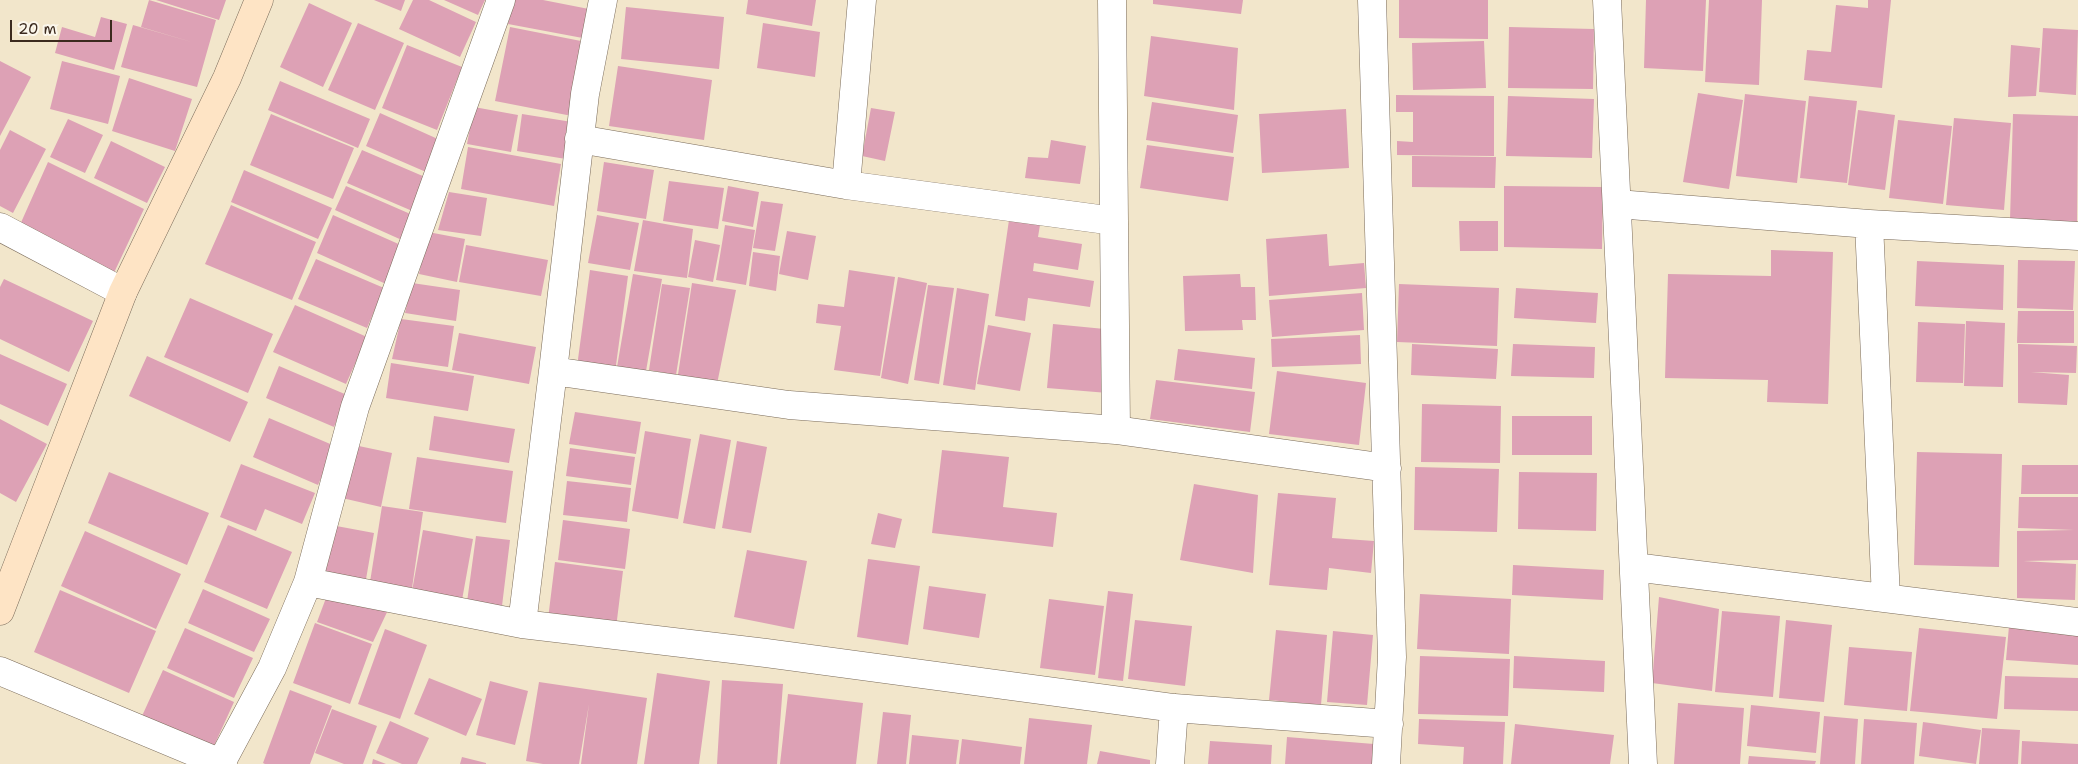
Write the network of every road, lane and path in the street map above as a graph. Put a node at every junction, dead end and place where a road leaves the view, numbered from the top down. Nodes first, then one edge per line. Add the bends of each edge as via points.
1 (260, 0) edge
2 (502, 0) edge
3 (603, 0) edge
4 (862, 0) edge
5 (1112, 0) edge
6 (1372, 0) edge
7 (1608, 0) edge
8 (579, 139) junction
9 (846, 185) junction
10 (1617, 204) junction
11 (1114, 221) junction
12 (1869, 224) junction
13 (0, 227) edge
14 (2078, 236) edge
15 (123, 292) junction
16 (553, 371) junction
17 (1116, 430) junction
18 (1387, 468) junction
19 (1634, 567) junction
20 (308, 582) junction
21 (1886, 598) junction
22 (0, 611) edge
23 (2078, 622) edge
24 (522, 624) junction
25 (0, 671) edge
26 (1174, 708) junction
27 (1389, 724) junction
28 (222, 764) edge
29 (1170, 764) edge
30 (1386, 764) edge
31 (1643, 764) edge

1 - 15 main road via 228,78
2 - 20 street via 355,407
3 - 8 street via 584,94
4 - 9 street
5 - 11 street
6 - 18 street
7 - 10 street
8 - 9 street
8 - 16 street
9 - 11 street
10 - 12 street
10 - 19 street
11 - 17 street
12 - 14 street
12 - 21 street
13 - 15 street
15 - 22 main road
16 - 17 street via 789,405
16 - 24 street
17 - 18 street
18 - 27 street via 1392,657
19 - 21 street
19 - 31 street
20 - 24 street
20 - 28 street via 272,668
21 - 23 street
24 - 26 street via 766,652
25 - 28 street
26 - 27 street
26 - 29 street
27 - 30 street

